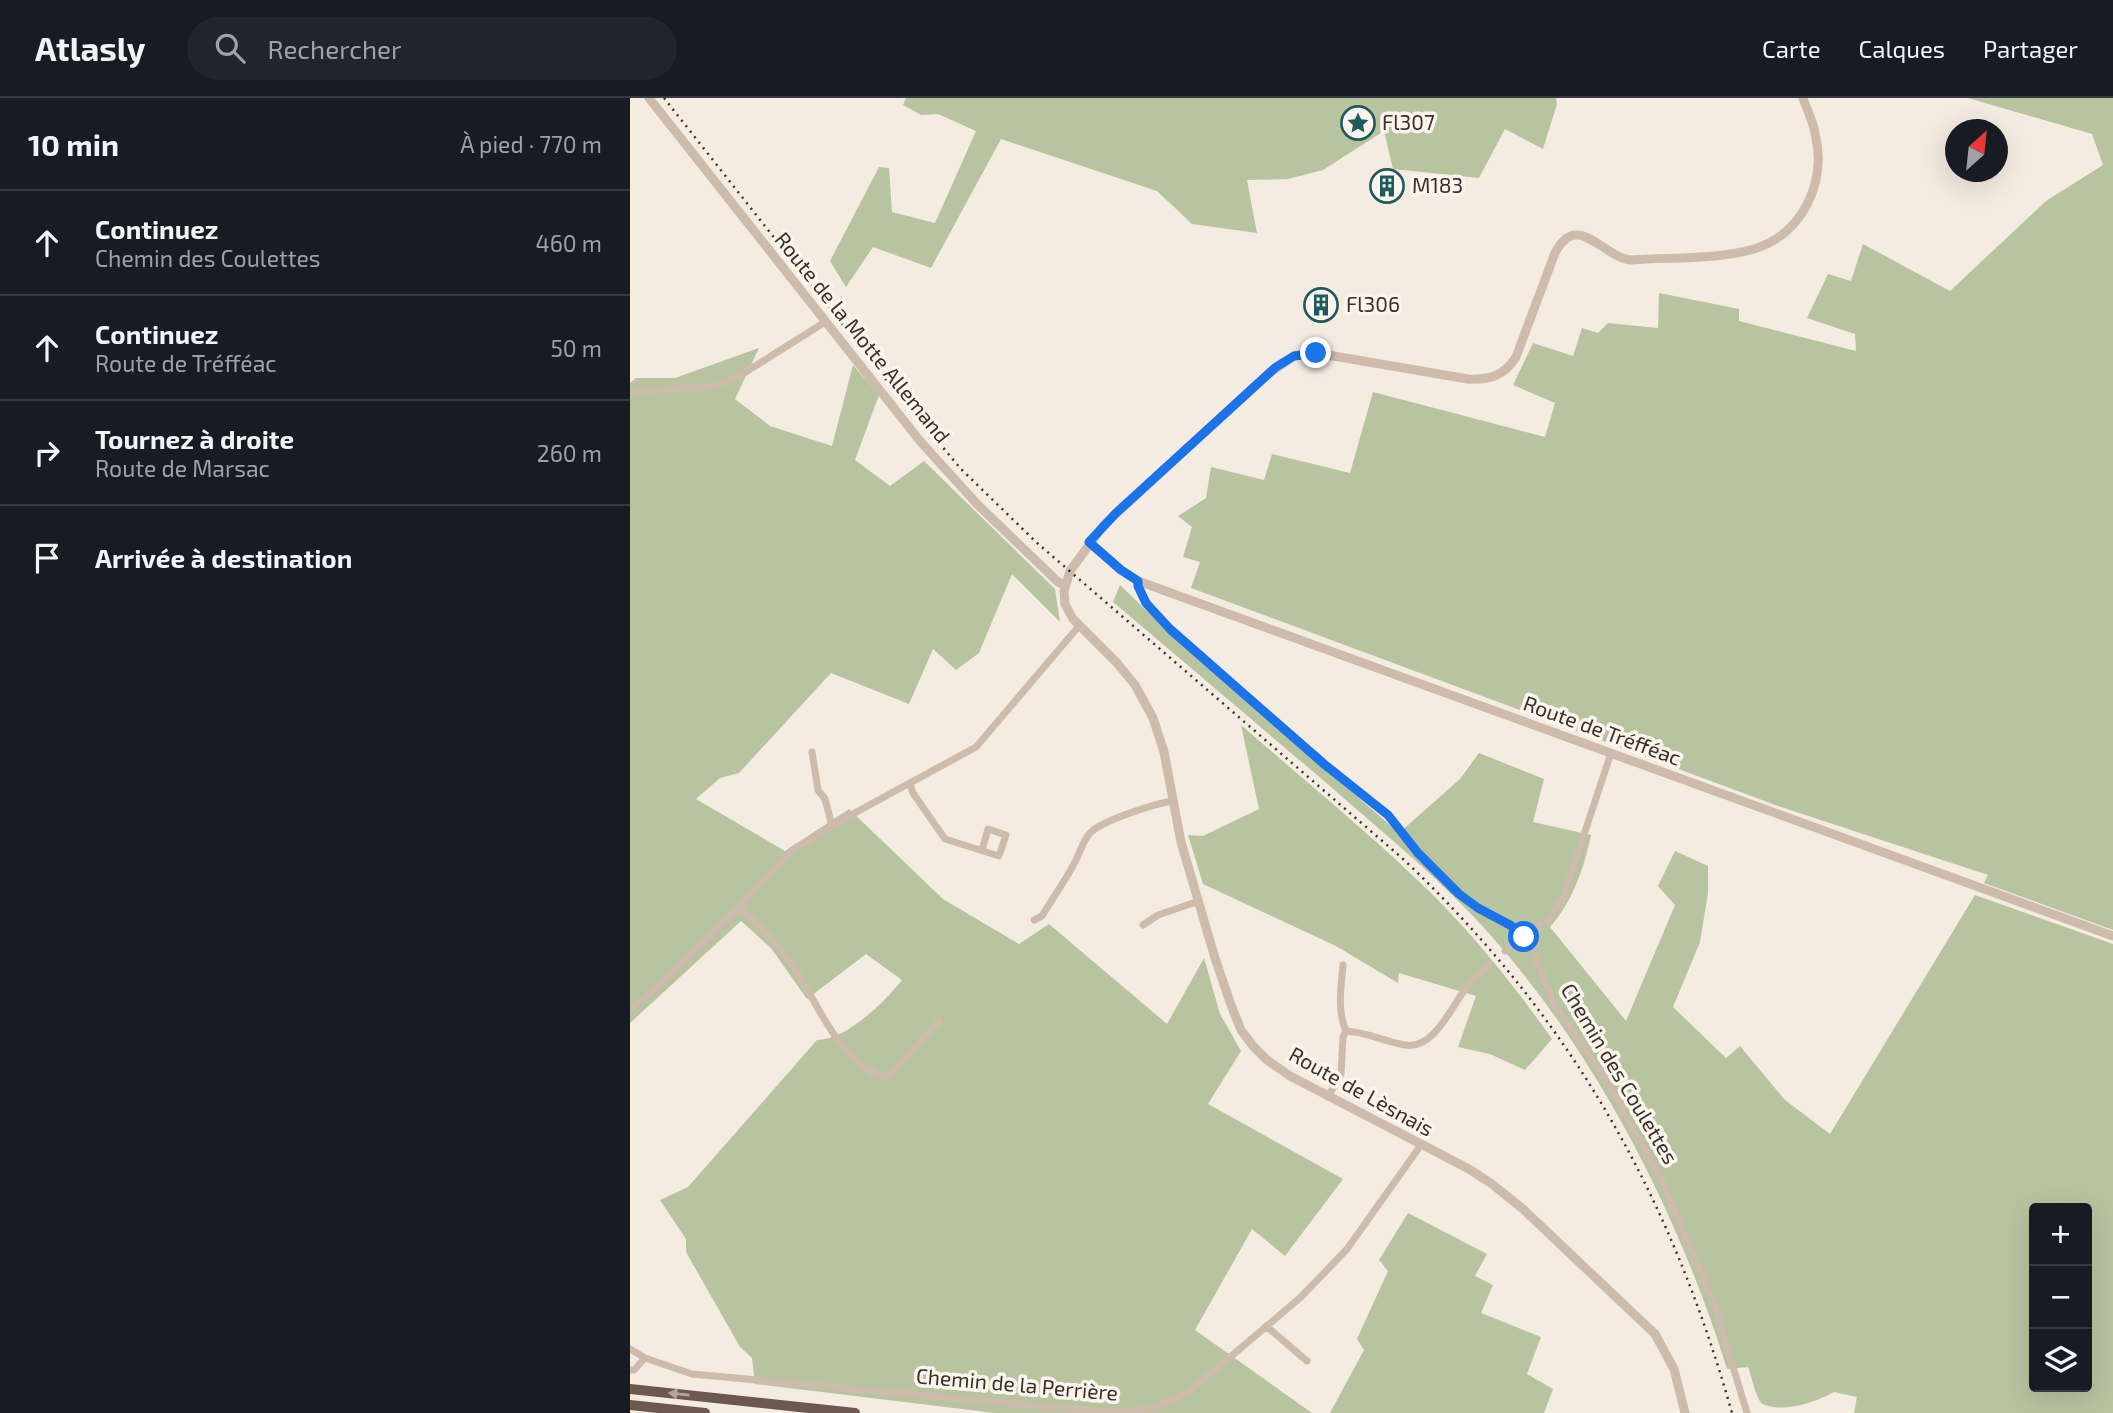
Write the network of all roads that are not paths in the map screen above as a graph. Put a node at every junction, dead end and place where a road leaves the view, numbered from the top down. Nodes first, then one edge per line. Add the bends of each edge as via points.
1 (649, 98) edge
2 (1803, 98) edge
3 (825, 322) junction
4 (630, 391) edge
5 (1089, 542) junction
6 (1138, 581) junction
7 (1064, 584) junction
8 (1079, 626) junction
9 (812, 752) dead end
10 (1611, 753) junction
11 (910, 784) junction
12 (1172, 802) junction
13 (832, 826) junction
14 (982, 850) dead end
15 (1199, 901) junction
16 (740, 907) junction
17 (1034, 920) dead end
18 (1143, 925) dead end
19 (2113, 936) edge
20 (1524, 937) junction
21 (1505, 951) dead end
22 (1343, 965) dead end
23 (1490, 965) dead end
24 (630, 1010) edge
25 (939, 1021) dead end
26 (1346, 1031) junction
27 (1328, 1097) junction
28 (1420, 1145) junction
29 (1266, 1326) junction
30 (630, 1349) edge
31 (645, 1358) junction
32 (1307, 1361) dead end
33 (630, 1370) edge
34 (630, 1389) edge
35 (630, 1405) edge
36 (705, 1413) edge
37 (855, 1413) edge
38 (1685, 1413) edge
39 (1747, 1413) edge

1 - 3 street, Route de la Motte Allemand
2 - 5 street via 1816,135 1817,174 1807,209 1773,241 1739,252 1631,260 1615,256 1587,237 1568,236 1555,253 1516,357 1510,367 1491,378 1468,379 1316,353 1294,356 1268,374
3 - 4 street via 741,375 712,387
3 - 7 street, Route de la Motte Allemand via 977,505
5 - 6 street, Route de Tréfféac
5 - 7 street
6 - 10 street, Route de Tréfféac
6 - 20 street, Chemin des Coulettes via 1146,603 1170,629 1388,815 1459,894
7 - 8 street, Route de Lèsnais via 1065,604
8 - 11 street via 975,747
8 - 12 street, Route de Lèsnais via 1126,674 1153,718
9 - 13 street via 818,790
10 - 19 street, Route de Tréfféac
10 - 20 street via 1563,898 1550,916
11 - 13 street
11 - 14 street via 945,839
12 - 15 street, Route de Lèsnais
12 - 17 street via 1108,821 1092,831 1042,916
13 - 16 street via 793,850
15 - 18 street
15 - 27 street, Route de Lèsnais via 1241,1030 1267,1060
16 - 24 street
16 - 25 street via 790,961 844,1050 872,1073 884,1078 893,1072
20 - 21 street
20 - 39 street, Chemin des Coulettes via 1554,1004 1609,1085 1662,1181 1715,1307
22 - 26 street via 1340,993
23 - 26 street via 1419,1045
26 - 27 street via 1341,1074
27 - 28 street, Route de Lèsnais
28 - 29 street, Chemin de la Perrière via 1347,1249
28 - 38 street, Route de Lèsnais via 1493,1184 1643,1322 1674,1369
29 - 31 street, Chemin de la Perrière via 1190,1391 1153,1408 1115,1413 692,1374
29 - 32 street
30 - 31 street, Chemin de la Perrière
31 - 33 street
37 -> 34 highway
35 - 36 highway

